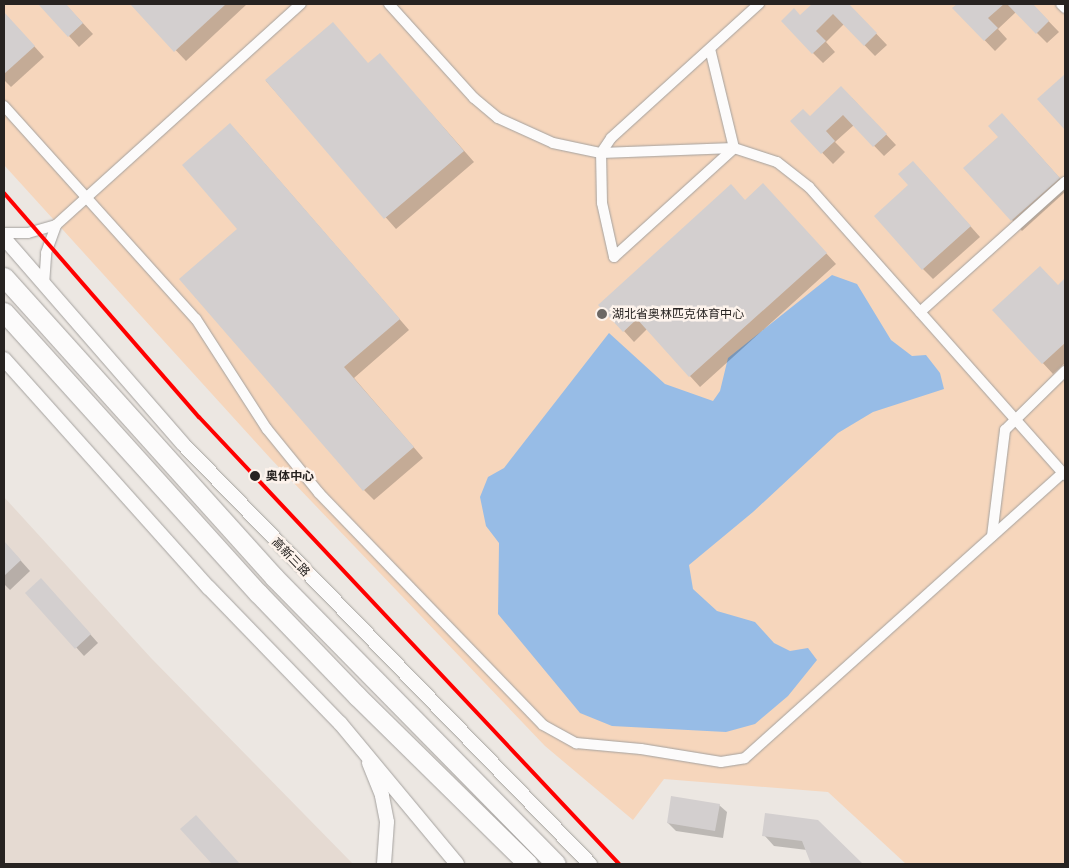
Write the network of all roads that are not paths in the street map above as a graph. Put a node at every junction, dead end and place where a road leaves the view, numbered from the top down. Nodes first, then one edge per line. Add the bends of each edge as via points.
1 (301, 4) edge
2 (389, 4) edge
3 (759, 4) edge
4 (1061, 4) edge
5 (1065, 8) edge
6 (710, 49) junction
7 (4, 106) edge
8 (734, 148) junction
9 (601, 154) junction
10 (1065, 182) edge
11 (86, 198) junction
12 (56, 225) junction
13 (4, 232) edge
14 (4, 238) edge
15 (4, 277) edge
16 (44, 284) junction
17 (4, 312) edge
18 (920, 312) junction
19 (4, 359) edge
20 (1065, 371) edge
21 (1014, 418) junction
22 (1064, 474) edge
23 (992, 536) junction
24 (364, 751) junction
25 (384, 864) edge
26 (457, 864) edge
27 (528, 864) edge
28 (556, 864) edge
29 (590, 864) edge

1 - 11 street
2 - 9 street via 474,98 498,118 553,143
3 - 6 street
4 - 5 street
6 - 8 street
6 - 9 street via 611,138
7 - 11 street
8 - 9 street
8 - 9 street via 614,256 602,203
8 - 18 street via 777,162 809,187
10 - 18 street
11 - 12 street
11 - 23 street via 196,319 267,429 319,493 543,725 576,743 642,749 721,762 745,758
12 - 13 street via 28,233
12 - 16 street via 46,253
14 - 16 main road, 高新三路
15 - 28 highway, 高新三路 via 274,577
16 - 29 main road, 高新三路 via 183,444
17 - 27 highway via 258,593
18 - 21 street
19 - 24 main road via 209,588 315,695
20 - 21 street
21 - 22 street
21 - 23 street via 1001,440
22 - 23 street
24 - 25 main road via 382,796 387,822
24 - 26 main road

